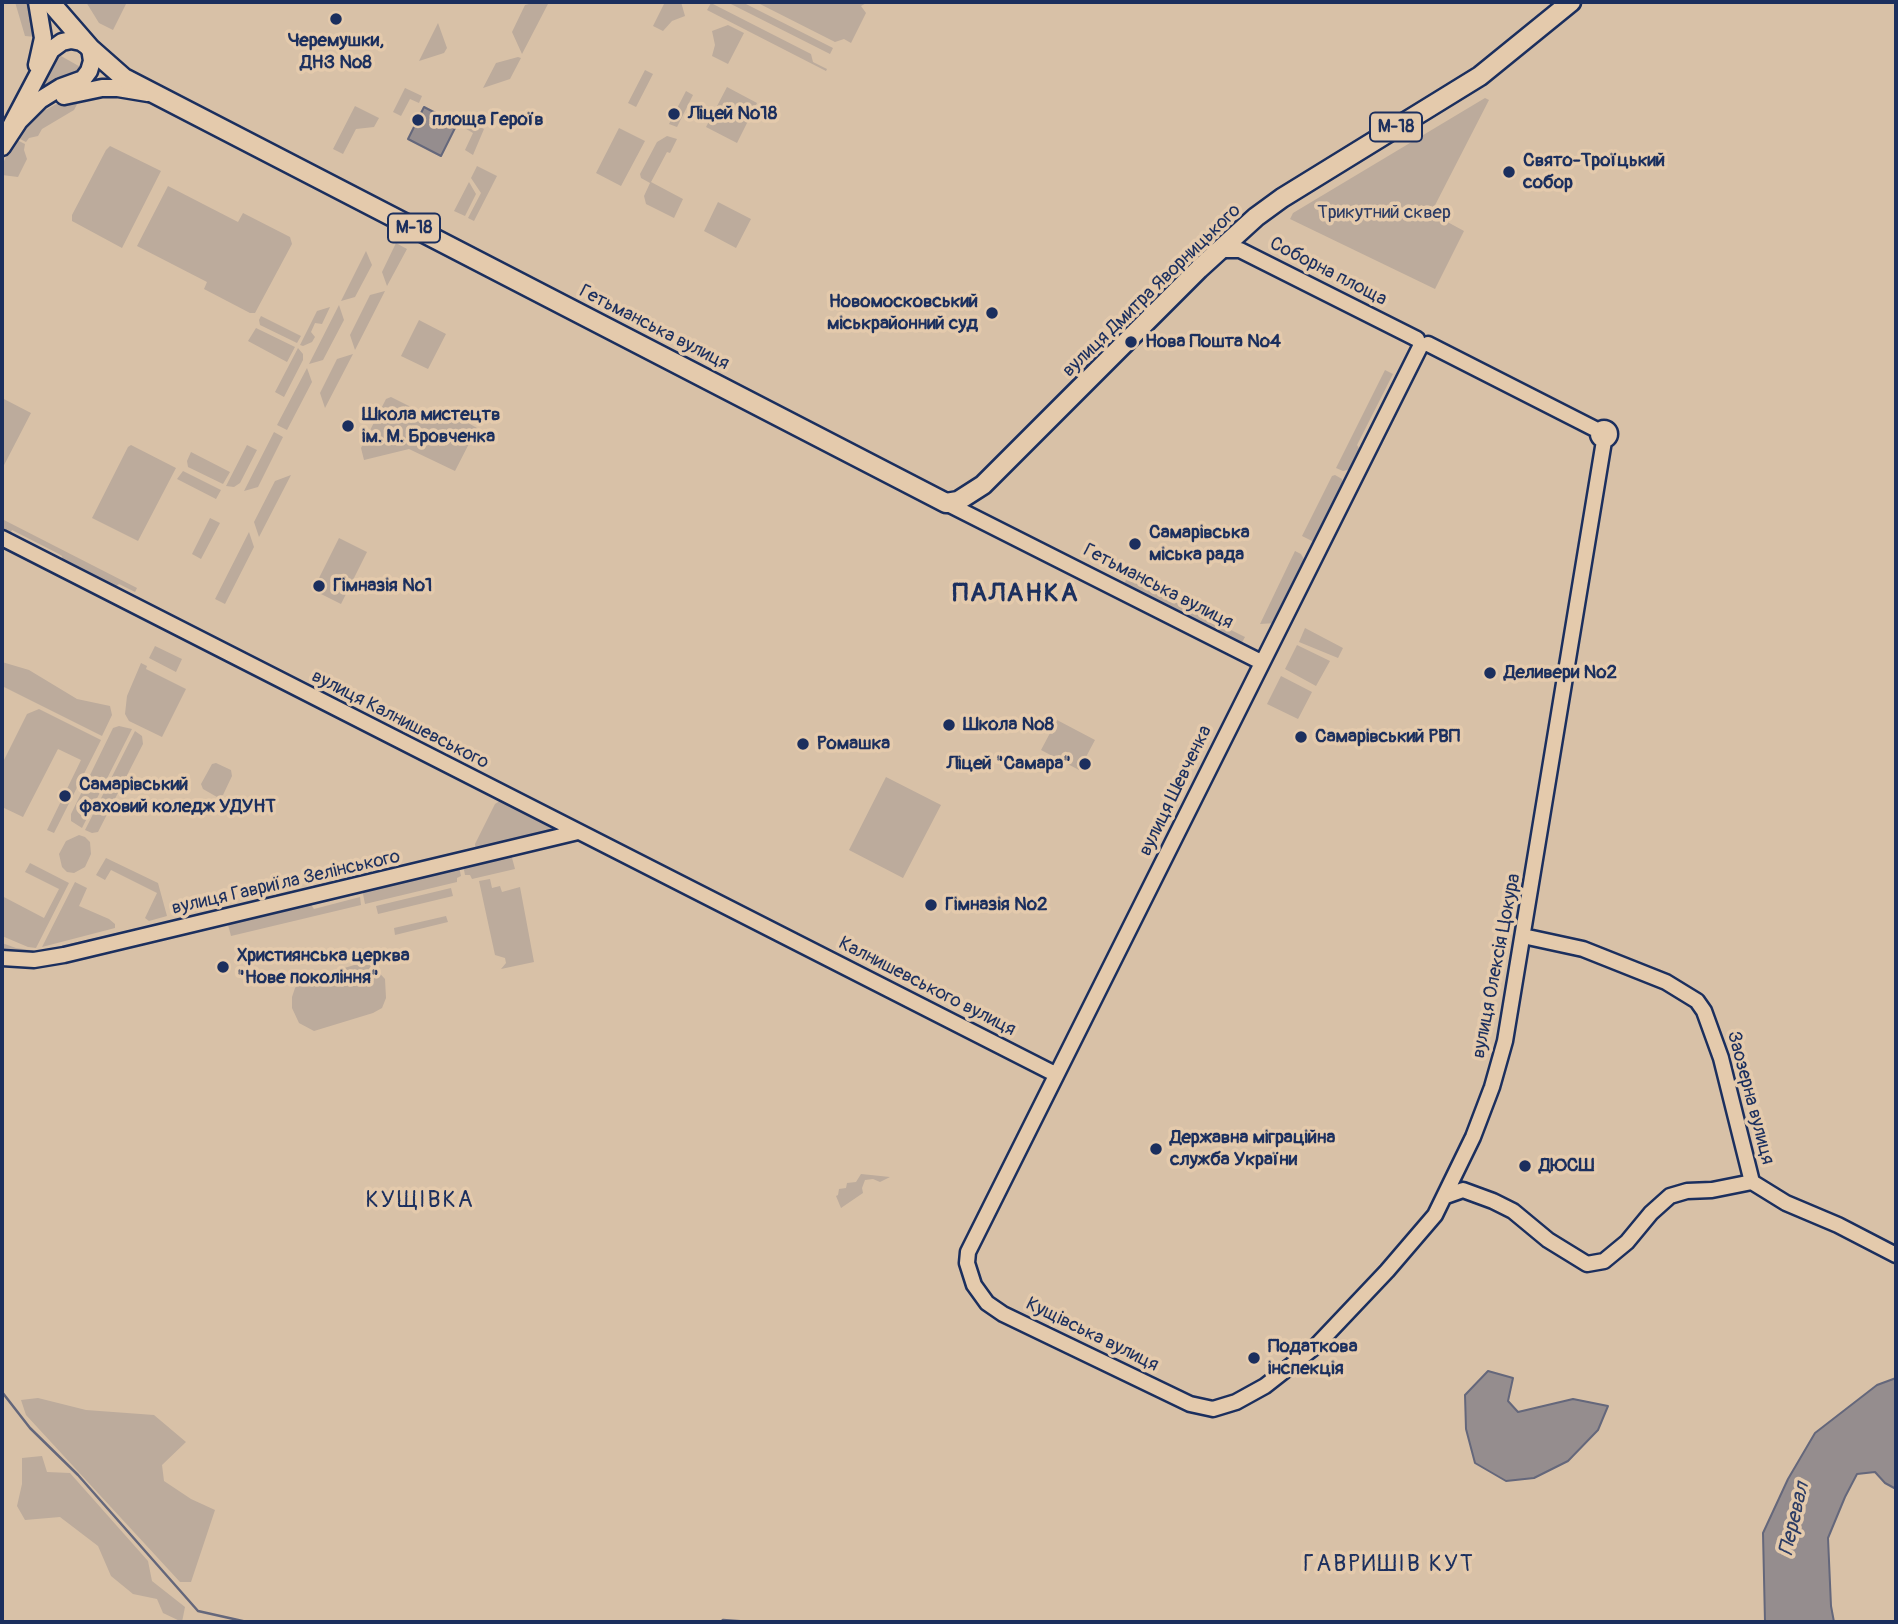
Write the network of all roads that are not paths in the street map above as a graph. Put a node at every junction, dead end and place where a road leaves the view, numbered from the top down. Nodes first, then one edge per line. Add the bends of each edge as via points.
1 (37, 2) edge
2 (50, 2) edge
3 (1571, 2) edge
4 (90, 48) junction
5 (32, 84) junction
6 (158, 96) junction
7 (2, 146) edge
8 (1220, 250) junction
9 (1422, 343) junction
10 (1601, 436) joint
11 (946, 503) junction
12 (2, 538) edge
13 (1261, 662) junction
14 (578, 832) junction
15 (781, 935) joint
16 (1523, 936) junction
17 (2, 958) edge
18 (1055, 1074) junction
19 (1752, 1182) junction
20 (1446, 1196) junction
21 (968, 1252) joint
22 (1896, 1255) edge
23 (1236, 1402) joint

1 - 5 main road via 43,38
2 - 4 highway, Гетьманська вулиця / М-18
3 - 8 highway, вулиця Дмитра Яворницького / М-18 via 1480,76 1282,198
4 - 5 main road via 81,42 62,42 51,50
4 - 6 highway, Гетьманська вулиця / М-18 via 124,78
4 - 7 main road via 92,61 83,79 40,100
5 - 7 main road
6 - 7 main road via 118,88 80,91 44,105
6 - 11 highway, Гетьманська вулиця / М-18
8 - 9 street, Соборна площа via 1240,250
8 - 11 highway, вулиця Дмитра Яворницького / М-18 via 983,485
9 - 10 street, Соборна площа
9 - 13 street, вулиця Шевченка
10 - 16 street, вулиця Олексія Цокура
11 - 13 street, Гетьманська вулиця
12 - 14 street, вулиця Калнишевського
13 - 18 street, вулиця Шевченка
14 - 15 street, вулиця Калнишевського
14 - 17 street, вулиця Гавриїла Зелінського via 64,955 34,960
15 - 18 street, Калнишевського вулиця
16 - 19 street, Заозерна вулиця via 1583,949 1666,982 1697,1001 1735,1105
16 - 20 street, вулиця Олексія Цокура via 1499,1065
18 - 21 street, вулиця Шевченка
19 - 20 street via 1670,1196 1620,1248 1604,1261 1587,1264 1493,1200 1463,1190
19 - 22 street
20 - 23 street, вулиця Олексія Цокура via 1416,1238 1316,1346 1265,1386
21 - 23 street, Кущівська вулиця via 974,1285 987,1303 1003,1314 1190,1404 1213,1409

